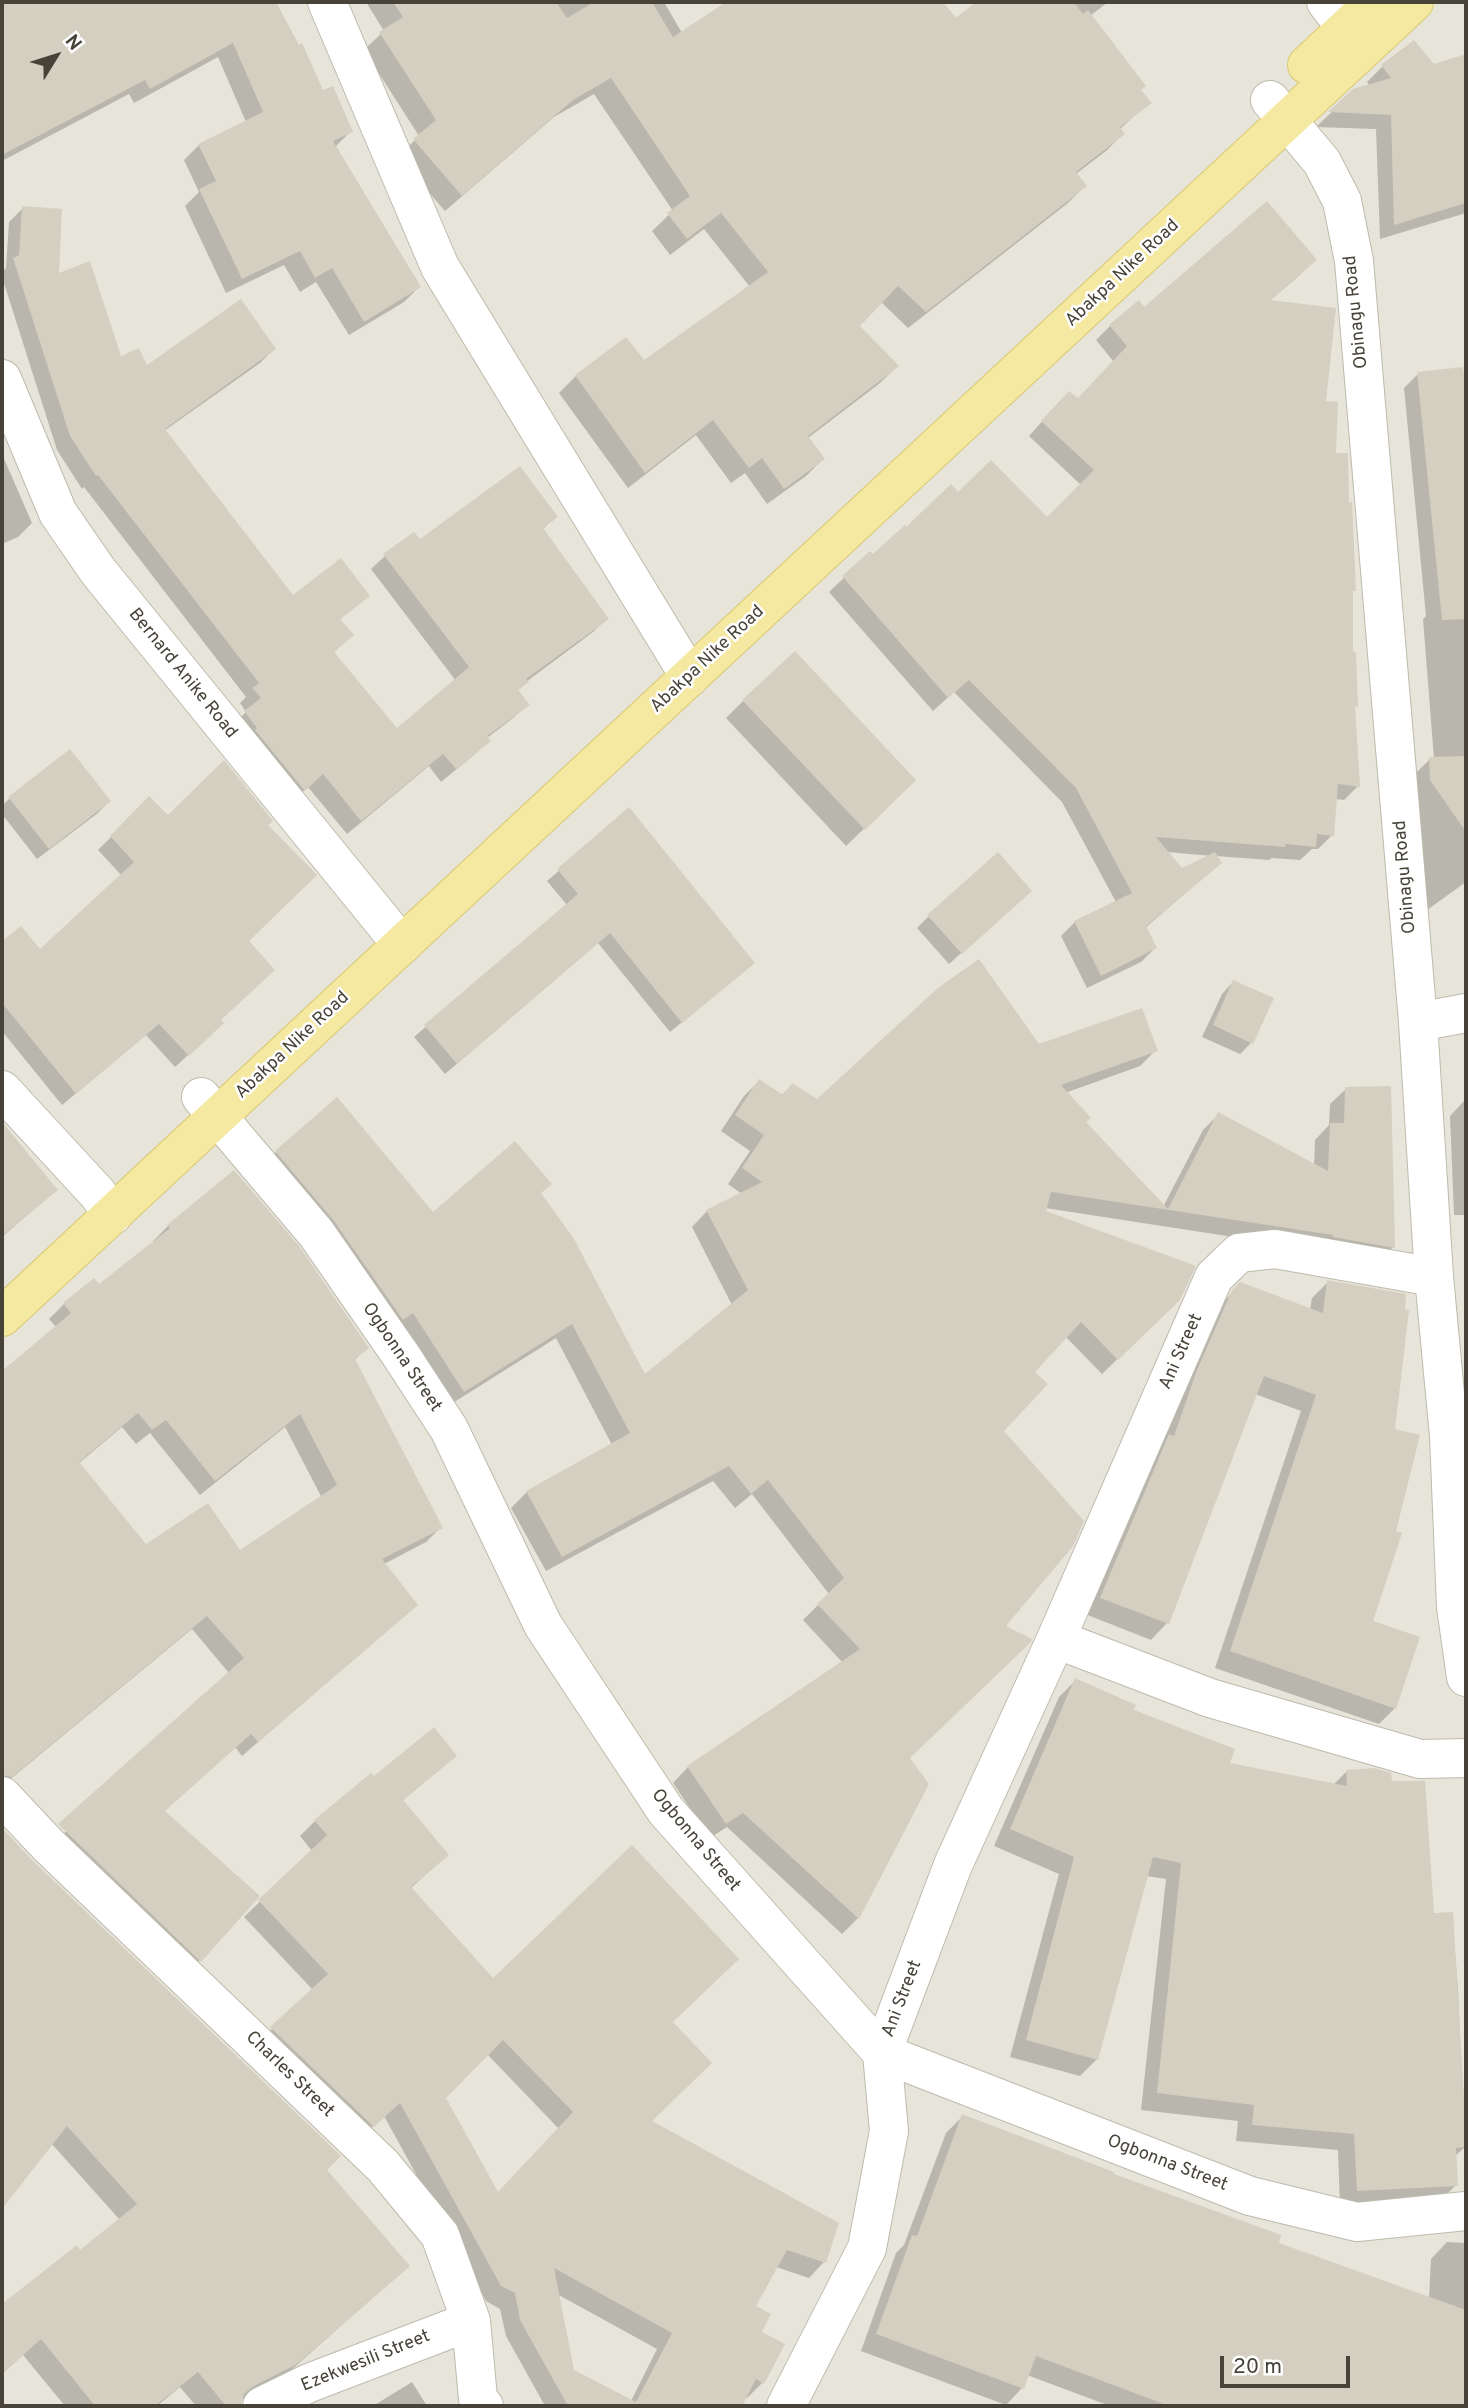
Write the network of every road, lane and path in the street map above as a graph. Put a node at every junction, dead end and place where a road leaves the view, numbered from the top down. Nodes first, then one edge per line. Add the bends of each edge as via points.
1 (327, 2) edge
2 (1374, 2) edge
3 (1413, 2) edge
4 (1336, 15) edge
5 (1279, 111) junction
6 (2, 379) edge
7 (682, 666) junction
8 (394, 935) junction
9 (1466, 1013) edge
10 (1418, 1022) junction
11 (2, 1090) edge
12 (209, 1107) junction
13 (106, 1205) junction
14 (1434, 1277) junction
15 (2, 1283) edge
16 (2, 1317) edge
17 (1056, 1639) junction
18 (1466, 1677) edge
19 (1466, 1758) edge
20 (2, 1796) edge
21 (882, 2053) junction
22 (1466, 2211) edge
23 (471, 2321) junction
24 (262, 2406) edge
25 (484, 2406) edge
26 (786, 2406) edge

1 - 7 street via 440,267
2 - 4 main road, Abakpa Nike Road
3 - 5 main road, Abakpa Nike Road
4 - 5 main road, Abakpa Nike Road
5 - 7 main road, Abakpa Nike Road
5 - 10 street, Obinagu Road via 1321,162 1342,201 1354,261
6 - 8 street, Bernard Anike Road via 58,513 98,571
7 - 8 main road, Abakpa Nike Road
8 - 12 main road, Abakpa Nike Road
9 - 10 street
10 - 14 street, Obinagu Road
11 - 13 street
12 - 13 main road, Abakpa Nike Road
12 - 21 street, Ogbonna Street via 316,1233 449,1429 543,1625 666,1811
13 - 15 main road, Abakpa Nike Road
13 - 16 main road, Abakpa Nike Road
14 - 17 street, Ani Street via 1275,1249 1239,1253 1214,1278
14 - 18 street, Obinagu Road via 1449,1436 1456,1607
17 - 19 street via 1210,1698 1420,1759
17 - 21 street, Ani Street via 953,1865
20 - 23 street, Charles Street via 383,2166 440,2235
21 - 22 street, Ogbonna Street via 1250,2196 1357,2222
21 - 26 street, Ani Street via 889,2131 867,2248
23 - 24 street, Ezekwesili Street via 309,2383
23 - 25 street, Charles Street via 478,2399

